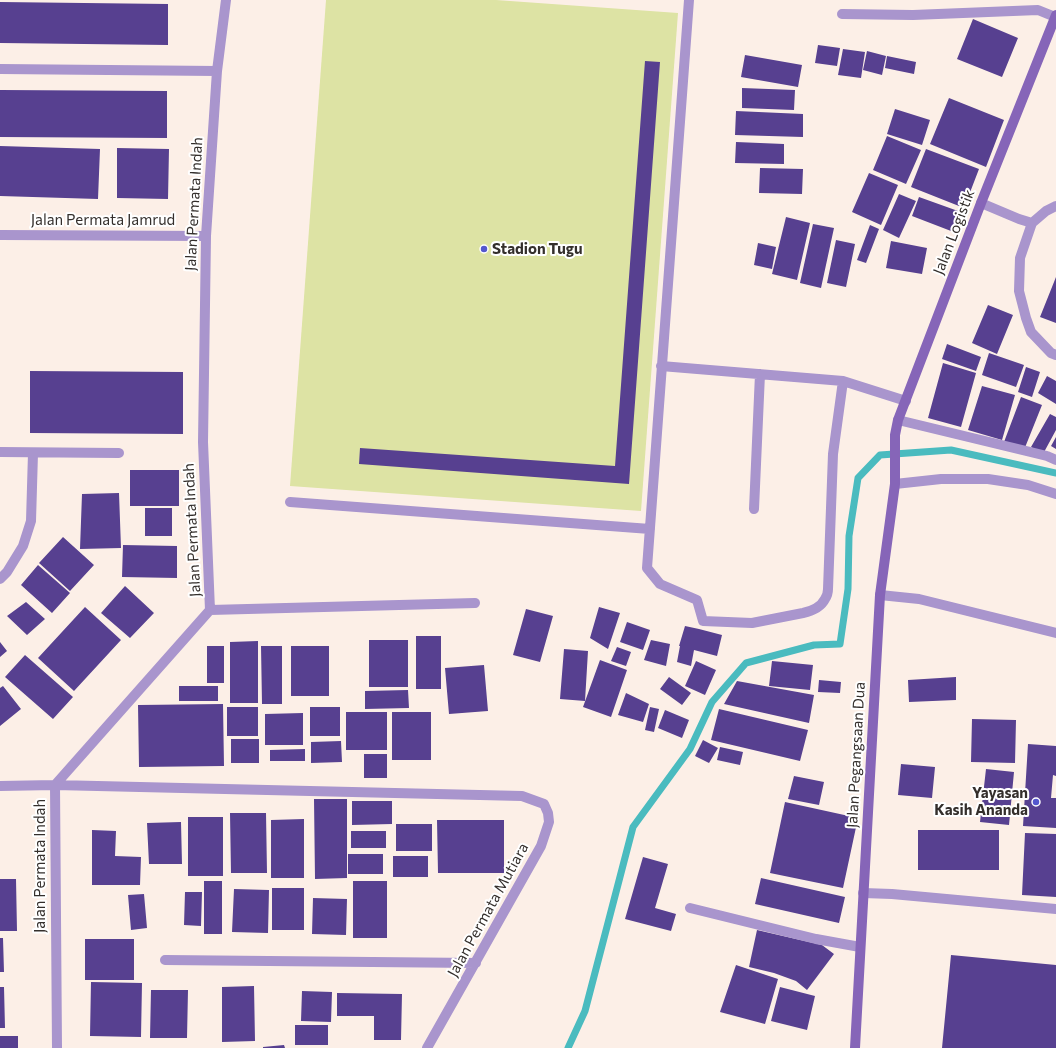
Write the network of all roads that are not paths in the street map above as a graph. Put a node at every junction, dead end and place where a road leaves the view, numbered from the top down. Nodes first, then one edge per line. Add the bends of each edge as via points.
1 (226, 0) edge
2 (689, 0) edge
3 (842, 14) dead end
4 (1056, 16) edge
5 (0, 69) edge
6 (217, 71) junction
7 (981, 203) junction
8 (1056, 206) edge
9 (1032, 223) junction
10 (0, 235) edge
11 (206, 236) junction
12 (1056, 355) edge
13 (661, 366) junction
14 (760, 374) junction
15 (843, 381) junction
16 (906, 400) junction
17 (898, 420) junction
18 (0, 452) edge
19 (33, 453) junction
20 (119, 453) dead end
21 (1056, 460) edge
22 (896, 464) joint
23 (895, 484) junction
24 (1056, 494) edge
25 (290, 502) dead end
26 (754, 509) dead end
27 (650, 529) junction
28 (0, 579) edge
29 (880, 595) junction
30 (475, 603) dead end
31 (210, 610) junction
32 (1056, 633) edge
33 (55, 785) junction
34 (0, 786) edge
35 (863, 893) junction
36 (690, 908) dead end
37 (1056, 909) edge
38 (860, 947) junction
39 (165, 960) dead end
40 (476, 964) junction
41 (57, 1048) edge
42 (428, 1048) edge
43 (855, 1048) edge

1 - 6 street, Jalan Permata Indah
2 - 13 street
3 - 4 street via 913,15 1038,10
4 - 7 main road, Jalan Logistik
5 - 6 street
6 - 11 street, Jalan Permata Indah
7 - 9 street
7 - 16 main road, Jalan Logistik
8 - 9 street
9 - 12 street via 1020,258 1019,291 1031,332
10 - 11 street, Jalan Permata Jamrud
11 - 31 street, Jalan Permata Indah via 203,442
13 - 14 street
13 - 27 street
14 - 15 street
14 - 26 street
15 - 16 street
15 - 27 street via 833,454 828,589 826,599 819,606 811,611 752,623 703,621 697,600 660,584 647,568
16 - 17 main road, Jalan Logistik
17 - 21 street
17 - 22 main road, Jalan Logistik
18 - 19 street
19 - 20 street
19 - 28 street via 31,521 23,546
22 - 23 main road, Jalan Pegangsaan Dua
23 - 24 street via 941,479 988,480 1028,485
23 - 29 main road, Jalan Pegangsaan Dua
25 - 27 street
29 - 32 street via 919,599
29 - 35 main road, Jalan Pegangsaan Dua
30 - 31 street
31 - 33 street, Jalan Permata Indah
33 - 34 street
33 - 40 street, Jalan Permata Mutiara via 522,796 544,804 549,822 541,846
33 - 41 street, Jalan Permata Indah
35 - 37 street
35 - 38 main road, Jalan Pegangsaan Dua
36 - 38 street via 816,939
38 - 43 main road, Jalan Pegangsaan Dua
39 - 40 street
40 - 42 street, Jalan Permata Mutiara

